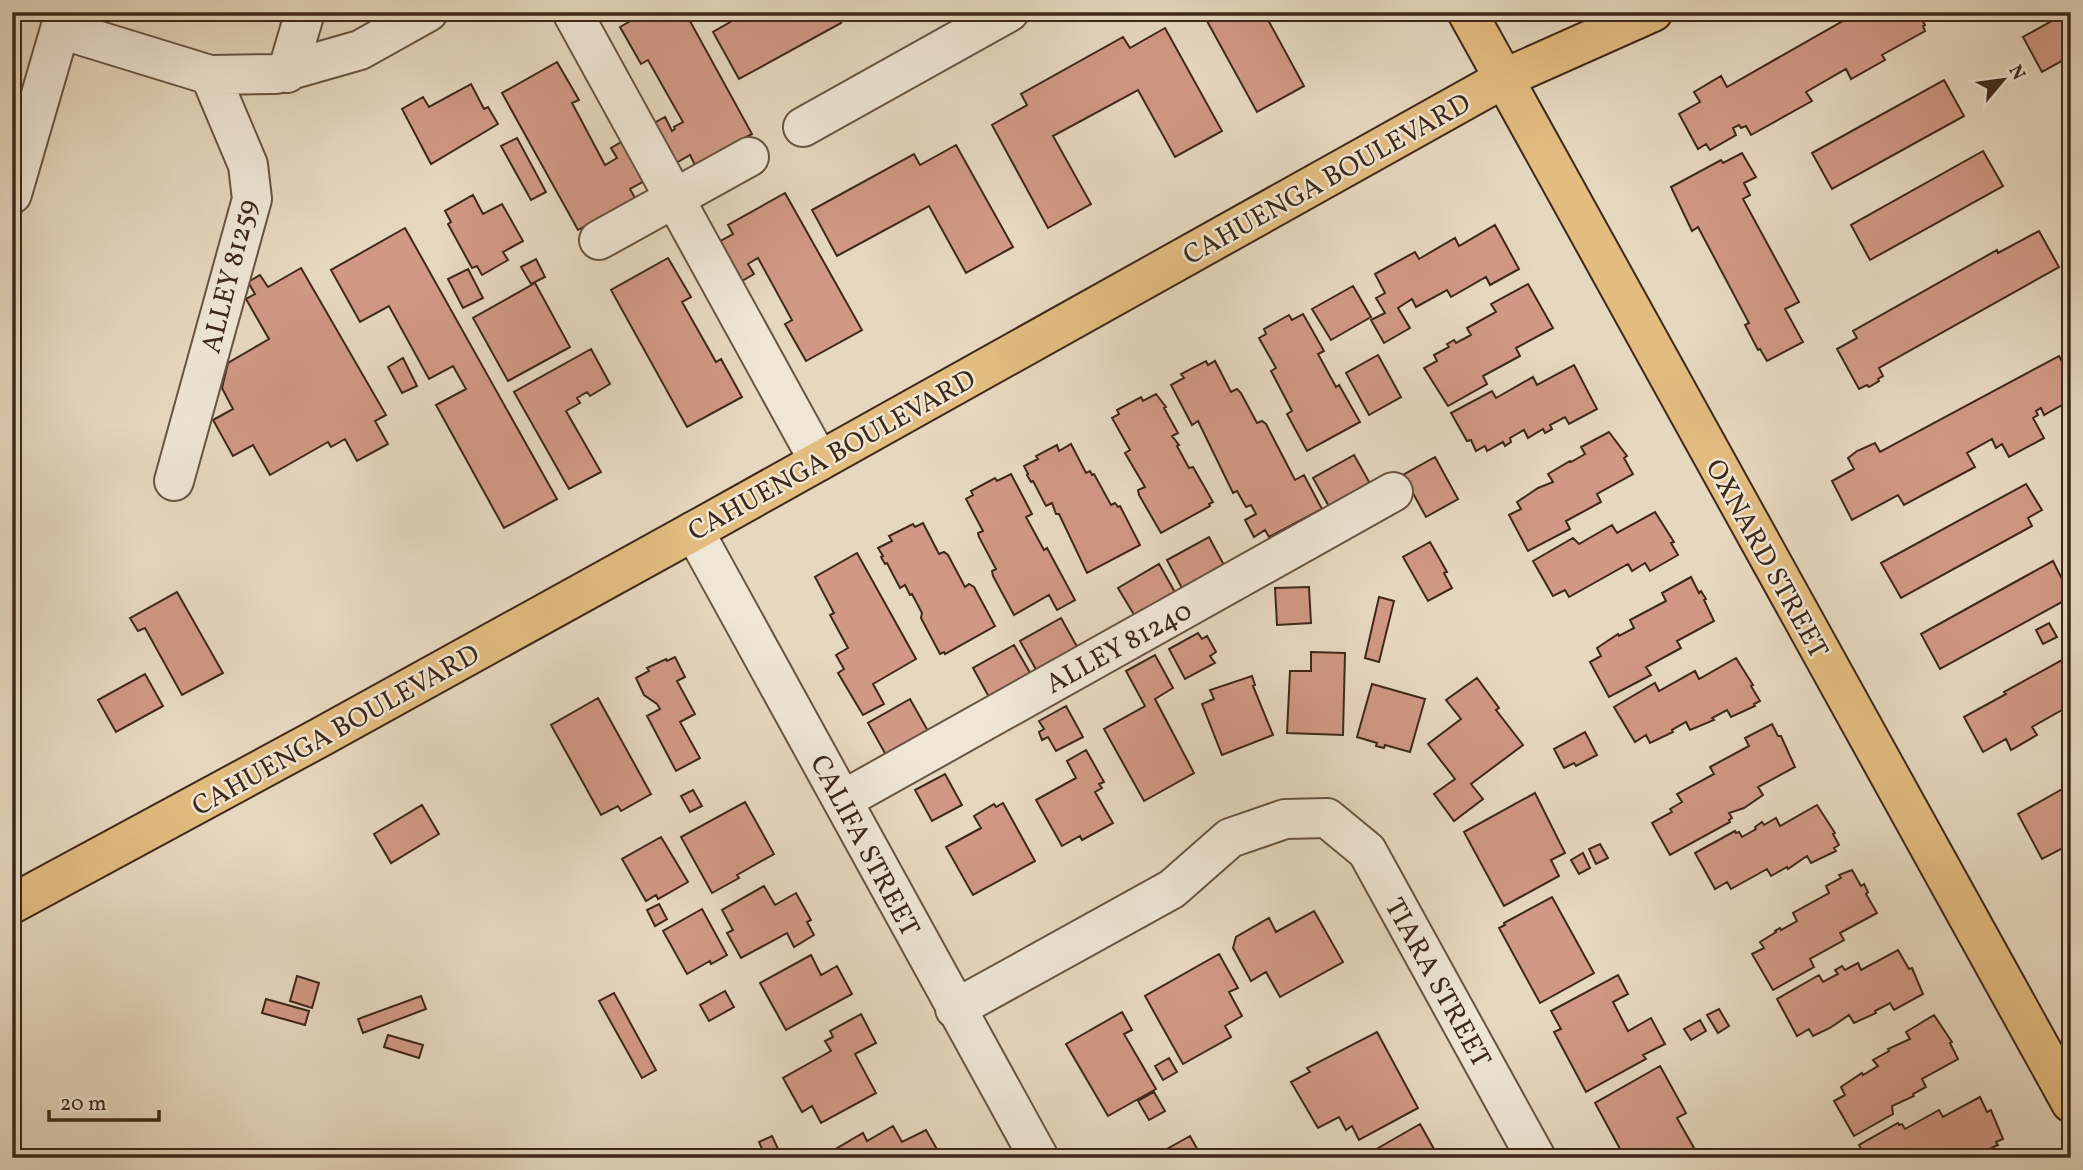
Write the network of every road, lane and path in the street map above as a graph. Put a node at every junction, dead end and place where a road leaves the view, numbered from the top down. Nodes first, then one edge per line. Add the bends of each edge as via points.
1 (305, 12) edge
2 (428, 12) edge
3 (572, 12) edge
4 (1009, 12) edge
5 (1467, 12) edge
6 (1653, 12) edge
7 (62, 21) edge
8 (287, 73) junction
9 (210, 75) junction
10 (1505, 78) junction
11 (23, 120) edge
12 (803, 127) dead end
13 (749, 157) dead end
14 (12, 194) edge
15 (674, 198) junction
16 (599, 240) dead end
17 (818, 461) junction
18 (174, 481) dead end
19 (1393, 492) dead end
20 (694, 531) junction
21 (843, 800) junction
22 (12, 904) edge
23 (956, 1009) junction
24 (2071, 1102) edge
25 (1039, 1158) edge
26 (1536, 1158) edge

1 - 8 street
2 - 8 street via 360,50
3 - 15 street
4 - 12 street
5 - 10 main road, OXNARD STREET
6 - 10 main road, CAHUENGA BOULEVARD
7 - 9 street
7 - 11 street
8 - 9 street
9 - 18 street, ALLEY 81259 via 248,165 253,199
10 - 17 main road, CAHUENGA BOULEVARD
10 - 24 main road, OXNARD STREET
11 - 14 street
13 - 15 street
15 - 16 street
15 - 17 street
17 - 20 main road, CAHUENGA BOULEVARD
19 - 21 street, ALLEY 81240
20 - 21 street, CALIFA STREET
20 - 22 main road, CAHUENGA BOULEVARD
21 - 23 street, CALIFA STREET
23 - 25 street, CALIFA STREET
23 - 26 street, TIARA STREET via 1172,889 1230,838 1285,819 1327,818 1367,850

